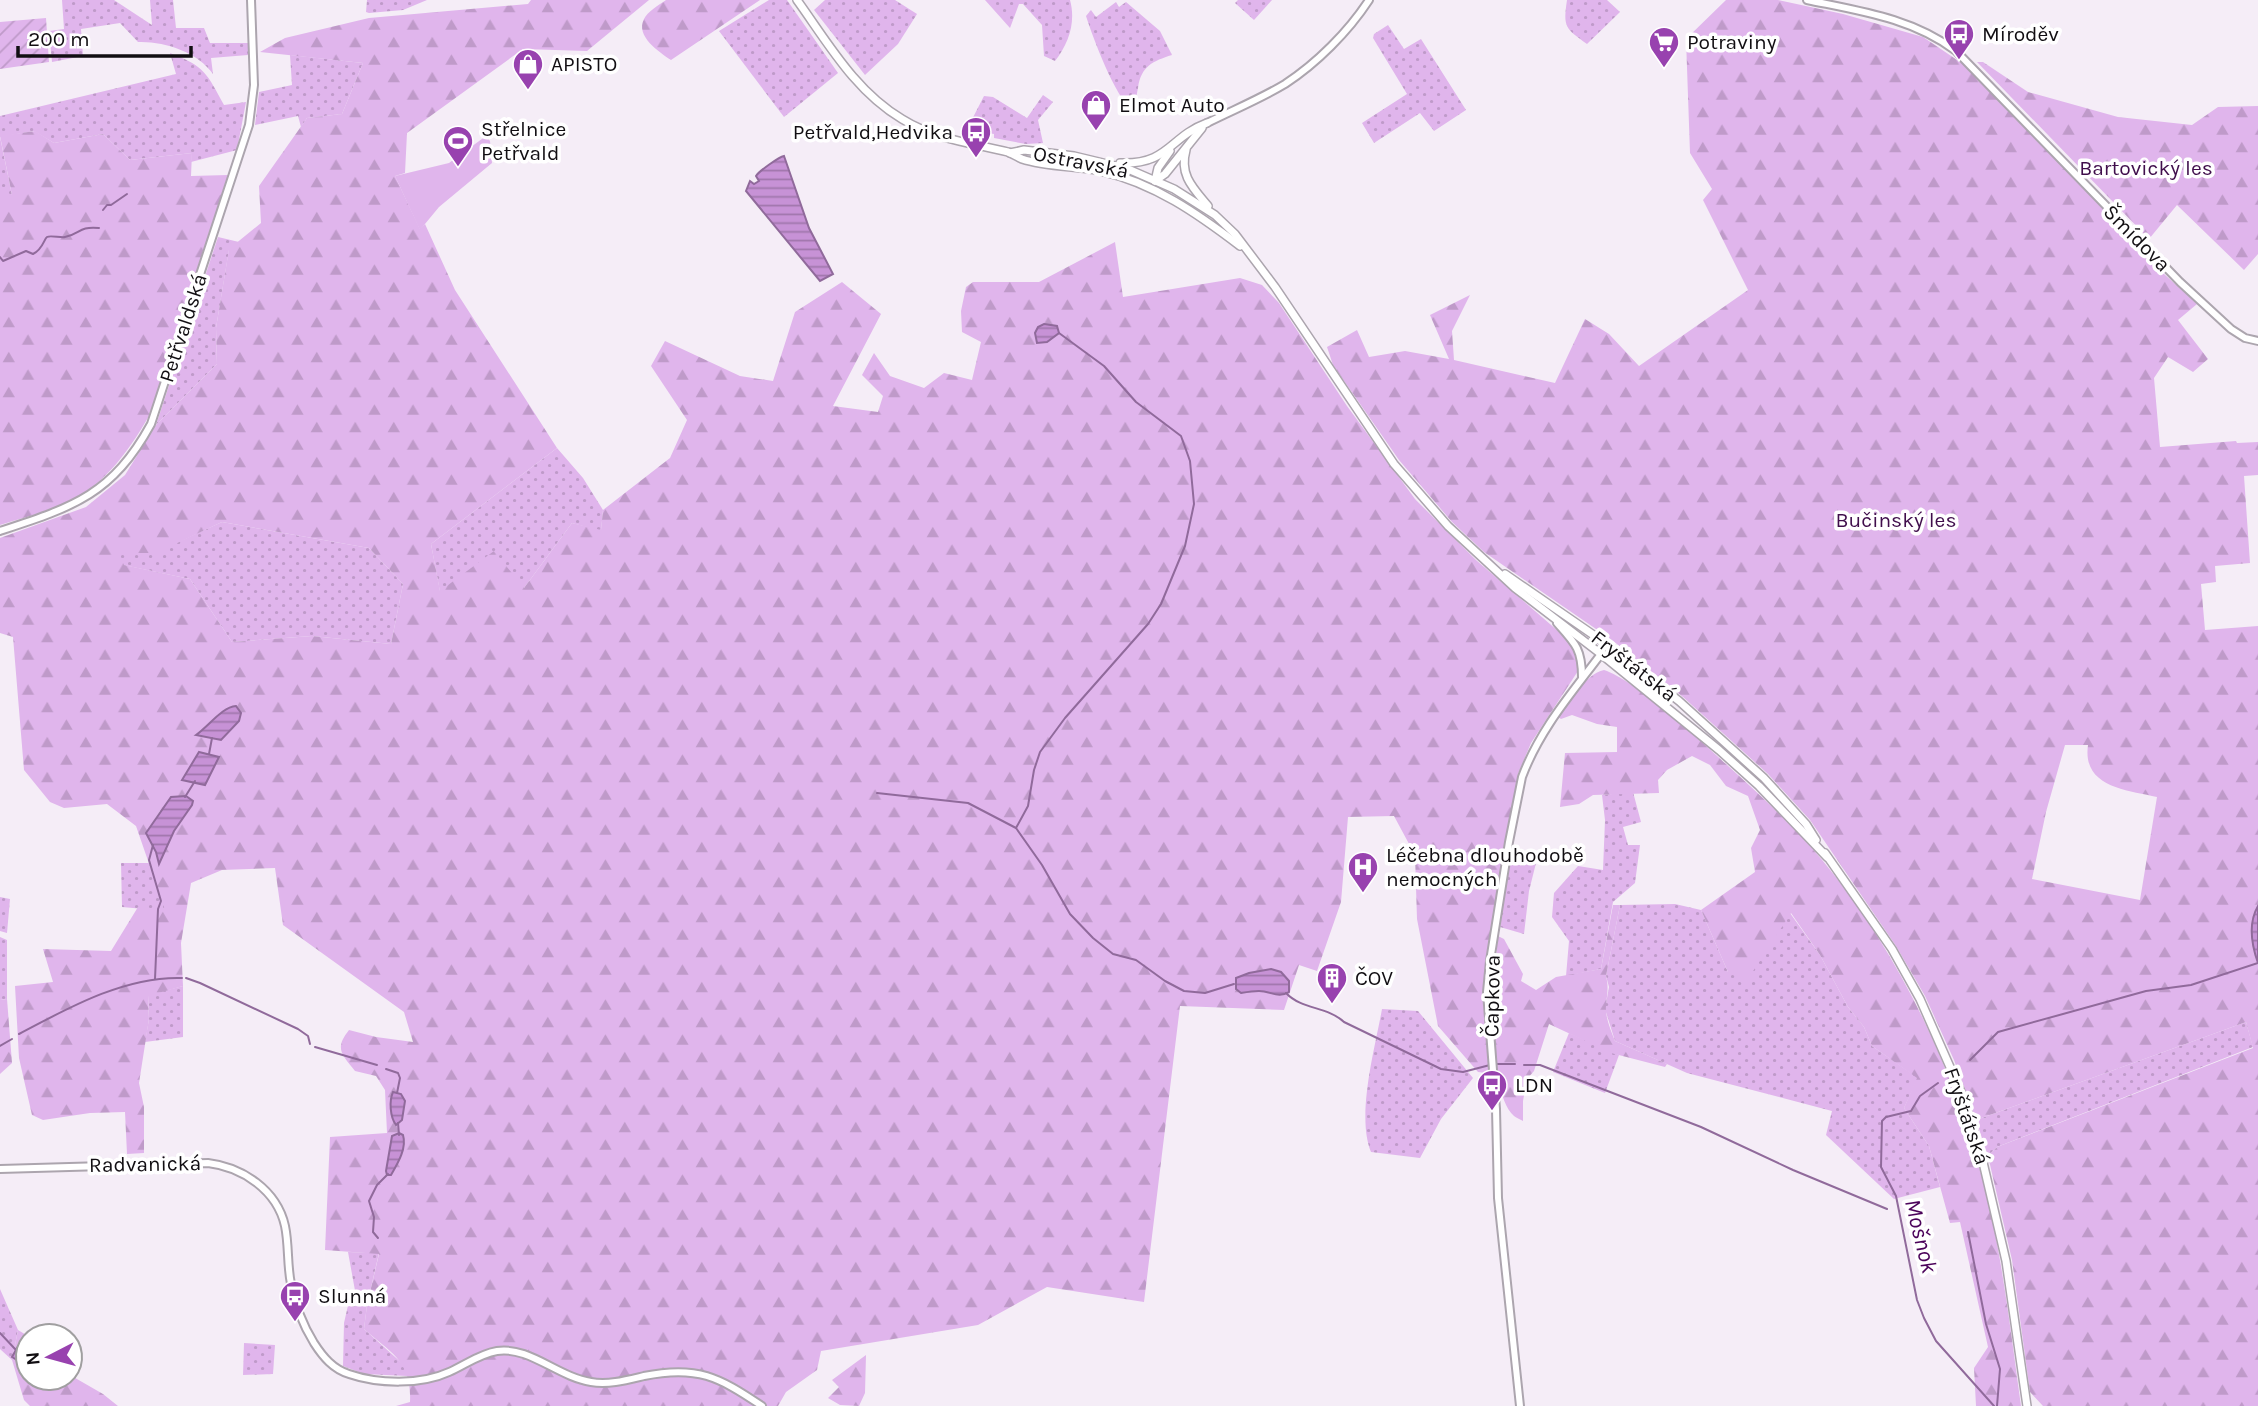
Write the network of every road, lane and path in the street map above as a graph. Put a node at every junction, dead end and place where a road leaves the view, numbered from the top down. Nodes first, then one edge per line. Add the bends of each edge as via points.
1 (251, 0) edge
2 (797, 0) edge
3 (1369, 0) edge
4 (1807, 0) edge
5 (1208, 123) junction
6 (1174, 145) junction
7 (1187, 145) junction
8 (1010, 153) junction
9 (1109, 164) junction
10 (1130, 180) junction
11 (1156, 180) junction
12 (1162, 194) junction
13 (1215, 215) junction
14 (1249, 253) junction
15 (1284, 300) joint
16 (2258, 341) edge
17 (0, 530) edge
18 (1480, 556) junction
19 (1552, 617) junction
20 (1594, 635) junction
21 (1601, 653) junction
22 (1628, 660) junction
23 (1582, 677) junction
24 (1827, 857) junction
25 (0, 1169) edge
26 (762, 1406) edge
27 (1520, 1406) edge
28 (2027, 1406) edge

1 - 17 street, Petřvaldská via 254,85 249,125 151,424 124,464 100,488 59,512
2 - 8 main road, Ostravská via 847,70 881,105 934,134
3 - 5 street via 1336,40 1297,75
4 - 16 street, Šmídova via 1910,24 1944,42 2171,273 2231,329
5 - 6 main road
5 - 7 main road
6 - 9 main road via 1146,162
6 - 11 main road
7 - 11 main road
7 - 13 main road via 1184,174
8 - 9 main road, Ostravská via 1024,150
8 - 10 main road, Ostravská
9 - 11 main road, Ostravská
10 - 11 main road
10 - 12 main road, Ostravská
11 - 12 main road
11 - 13 main road, Ostravská
12 - 14 main road, Ostravská via 1194,211
13 - 14 main road, Ostravská
14 - 15 main road, Ostravská
15 - 18 main road, Fryštátská via 1419,496
18 - 19 main road, Fryštátská
18 - 20 main road, Fryštátská
19 - 21 main road, Fryštátská
19 - 23 street via 1579,649
20 - 21 street
20 - 22 main road, Fryštátská
21 - 22 street
21 - 23 street, Čapkova
21 - 24 main road, Fryštátská via 1729,759
22 - 24 main road, Fryštátská via 1764,778 1806,824
23 - 27 street, Čapkova via 1547,724 1522,777 1488,977 1496,1176
24 - 28 main road, Fryštátská via 1892,949 1961,1092 2003,1247
25 - 26 street, Radvanická via 208,1163 247,1176 281,1213 293,1294 307,1330 328,1362 352,1376 428,1378 479,1356 508,1350 591,1382 618,1382 670,1371 697,1372 725,1381

